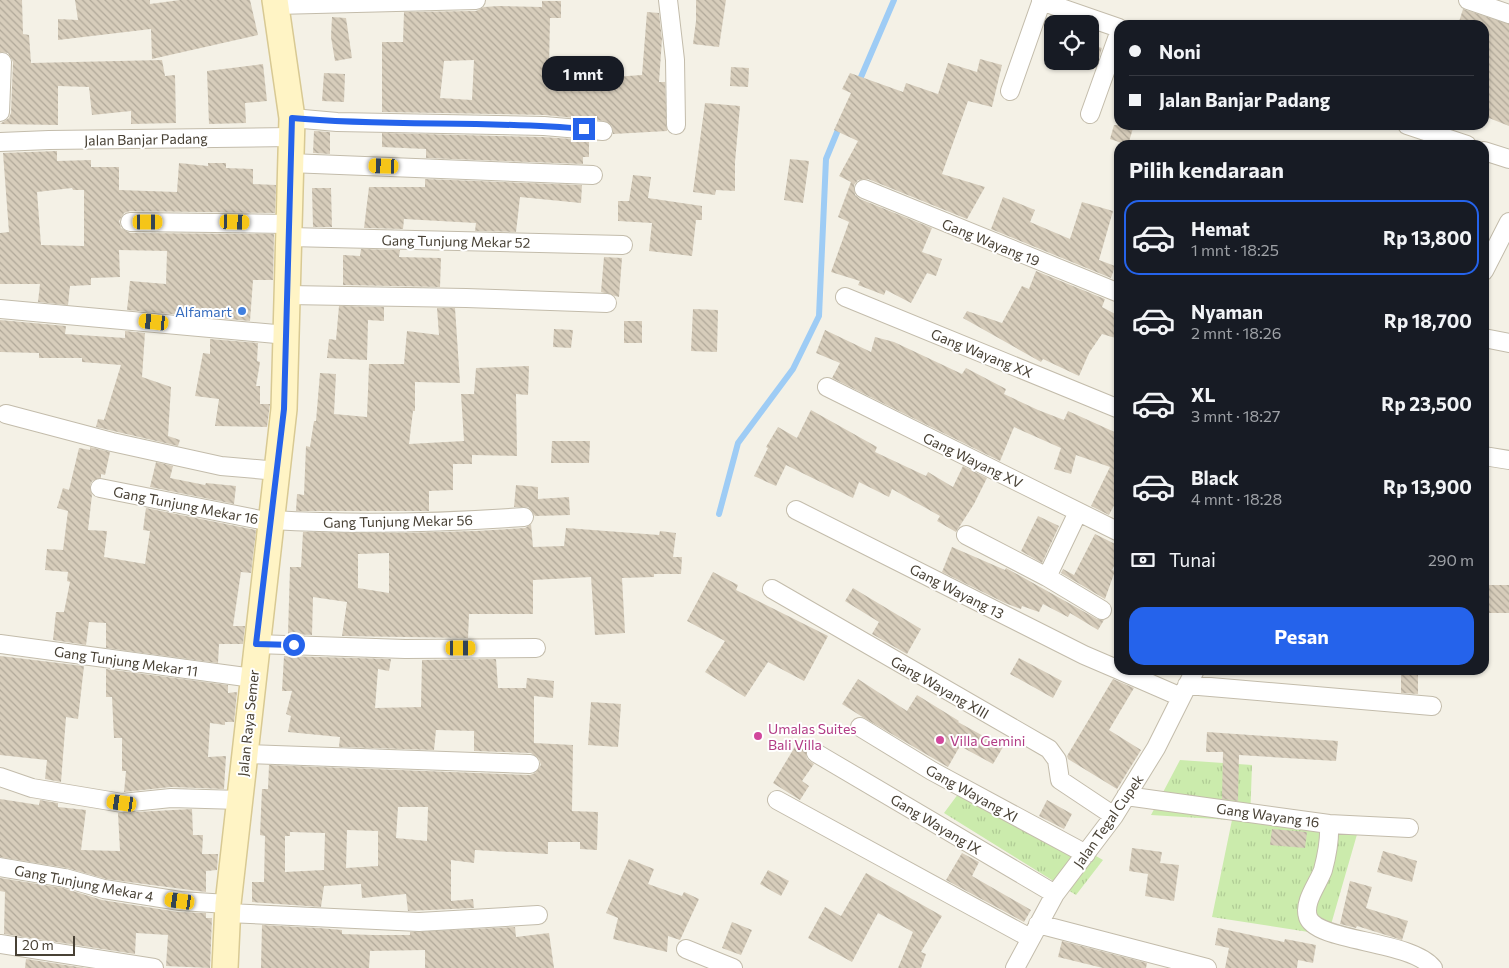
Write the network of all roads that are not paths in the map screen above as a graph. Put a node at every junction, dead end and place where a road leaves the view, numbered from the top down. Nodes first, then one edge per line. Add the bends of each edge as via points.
1 (476, 0) edge
2 (668, 0) edge
3 (1468, 0) edge
4 (1041, 1) edge
5 (276, 2) edge
6 (1509, 14) edge
7 (1114, 26) edge
8 (1114, 47) edge
9 (2, 62) dead end
10 (1010, 91) dead end
11 (0, 112) edge
12 (1090, 114) dead end
13 (676, 125) dead end
14 (292, 128) junction
15 (1422, 130) edge
16 (603, 131) dead end
17 (1452, 140) edge
18 (0, 142) edge
19 (1489, 153) edge
20 (1509, 159) edge
21 (290, 162) junction
22 (593, 175) dead end
23 (864, 189) dead end
24 (130, 222) dead end
25 (1509, 222) edge
26 (289, 230) junction
27 (623, 245) dead end
28 (1489, 261) edge
29 (1114, 291) edge
30 (288, 295) junction
31 (845, 297) dead end
32 (607, 303) dead end
33 (0, 309) edge
34 (287, 335) junction
35 (1489, 339) edge
36 (1509, 342) edge
37 (827, 388) dead end
38 (1114, 407) edge
39 (6, 414) dead end
40 (1489, 457) edge
41 (1509, 460) edge
42 (278, 471) junction
43 (100, 488) dead end
44 (796, 510) dead end
45 (1078, 512) junction
46 (524, 517) dead end
47 (271, 521) junction
48 (1114, 530) edge
49 (966, 535) dead end
50 (1047, 577) junction
51 (772, 589) dead end
52 (1102, 610) dead end
53 (0, 644) edge
54 (256, 644) junction
55 (536, 648) dead end
56 (1114, 668) edge
57 (1144, 675) edge
58 (253, 678) junction
59 (1188, 684) edge
60 (1432, 706) dead end
61 (860, 727) dead end
62 (816, 753) dead end
63 (245, 754) junction
64 (530, 764) dead end
65 (0, 778) edge
66 (1126, 796) junction
67 (240, 800) junction
68 (777, 800) dead end
69 (1114, 816) junction
70 (1329, 824) junction
71 (1409, 828) dead end
72 (1086, 854) junction
73 (0, 867) edge
74 (1055, 894) junction
75 (228, 909) junction
76 (538, 915) dead end
77 (1034, 931) junction
78 (0, 944) edge
79 (686, 949) dead end
80 (1018, 967) edge
81 (154, 968) edge
82 (225, 968) edge
83 (733, 968) edge
84 (1208, 968) edge
85 (1434, 968) edge

1 - 5 street
2 - 13 street via 675,60
3 - 6 street
4 - 7 street
4 - 10 street
5 - 14 street, Jalan Raya Semer
8 - 12 street
9 - 11 street
14 - 16 street, Jalan Banjar Padang via 337,122 525,125
14 - 18 street, Jalan Banjar Padang
14 - 21 street, Jalan Raya Semer
15 - 17 street
19 - 20 street
21 - 22 street
21 - 26 street, Jalan Raya Semer
23 - 29 street, Gang Wayang 19
24 - 26 street, Gang Tunjung Mekar 52
25 - 28 street
26 - 27 street, Gang Tunjung Mekar 52
26 - 30 street, Jalan Raya Semer
30 - 32 street
30 - 34 street, Jalan Raya Semer
31 - 38 street, Gang Wayang XX
33 - 34 street
34 - 42 street, Jalan Raya Semer
35 - 36 street
37 - 45 street, Gang Wayang XV
39 - 42 street via 221,466
40 - 41 street
42 - 47 street, Jalan Raya Semer
43 - 47 street, Gang Tunjung Mekar 16
44 - 56 street, Gang Wayang 13
45 - 48 street, Gang Wayang XV
45 - 50 street
46 - 47 street, Gang Tunjung Mekar 56 via 440,524
47 - 54 street, Jalan Raya Semer
49 - 50 street
50 - 52 street
51 - 69 street, Gang Wayang XIII via 1050,749 1057,760 1060,780
53 - 58 street, Gang Tunjung Mekar 11
54 - 55 street via 406,649
54 - 58 street, Jalan Raya Semer
57 - 59 street, Gang Wayang 13
58 - 63 street, Jalan Raya Semer
59 - 60 street
59 - 66 street, Jalan Tegal Cupek via 1156,748
61 - 72 street, Gang Wayang XI via 932,771
62 - 74 street, Gang Wayang IX
63 - 64 street
63 - 67 street, Jalan Raya Semer
65 - 67 street via 32,788 122,803 172,798
66 - 69 street, Jalan Tegal Cupek
66 - 70 street, Gang Wayang 16
67 - 75 street, Jalan Raya Semer
68 - 77 street
69 - 72 street, Jalan Tegal Cupek
70 - 71 street, Gang Wayang 16
70 - 85 street via 1328,850 1308,904 1308,917 1314,926 1412,954
72 - 74 street, Jalan Tegal Cupek
73 - 75 street, Gang Tunjung Mekar 4 via 65,878 104,889
74 - 77 street, Jalan Tegal Cupek
75 - 76 street, Gang Tunjung Mekar 4 via 419,922
75 - 82 street, Jalan Raya Semer
77 - 80 street, Jalan Tegal Cupek
77 - 84 street
78 - 81 street
79 - 83 street

